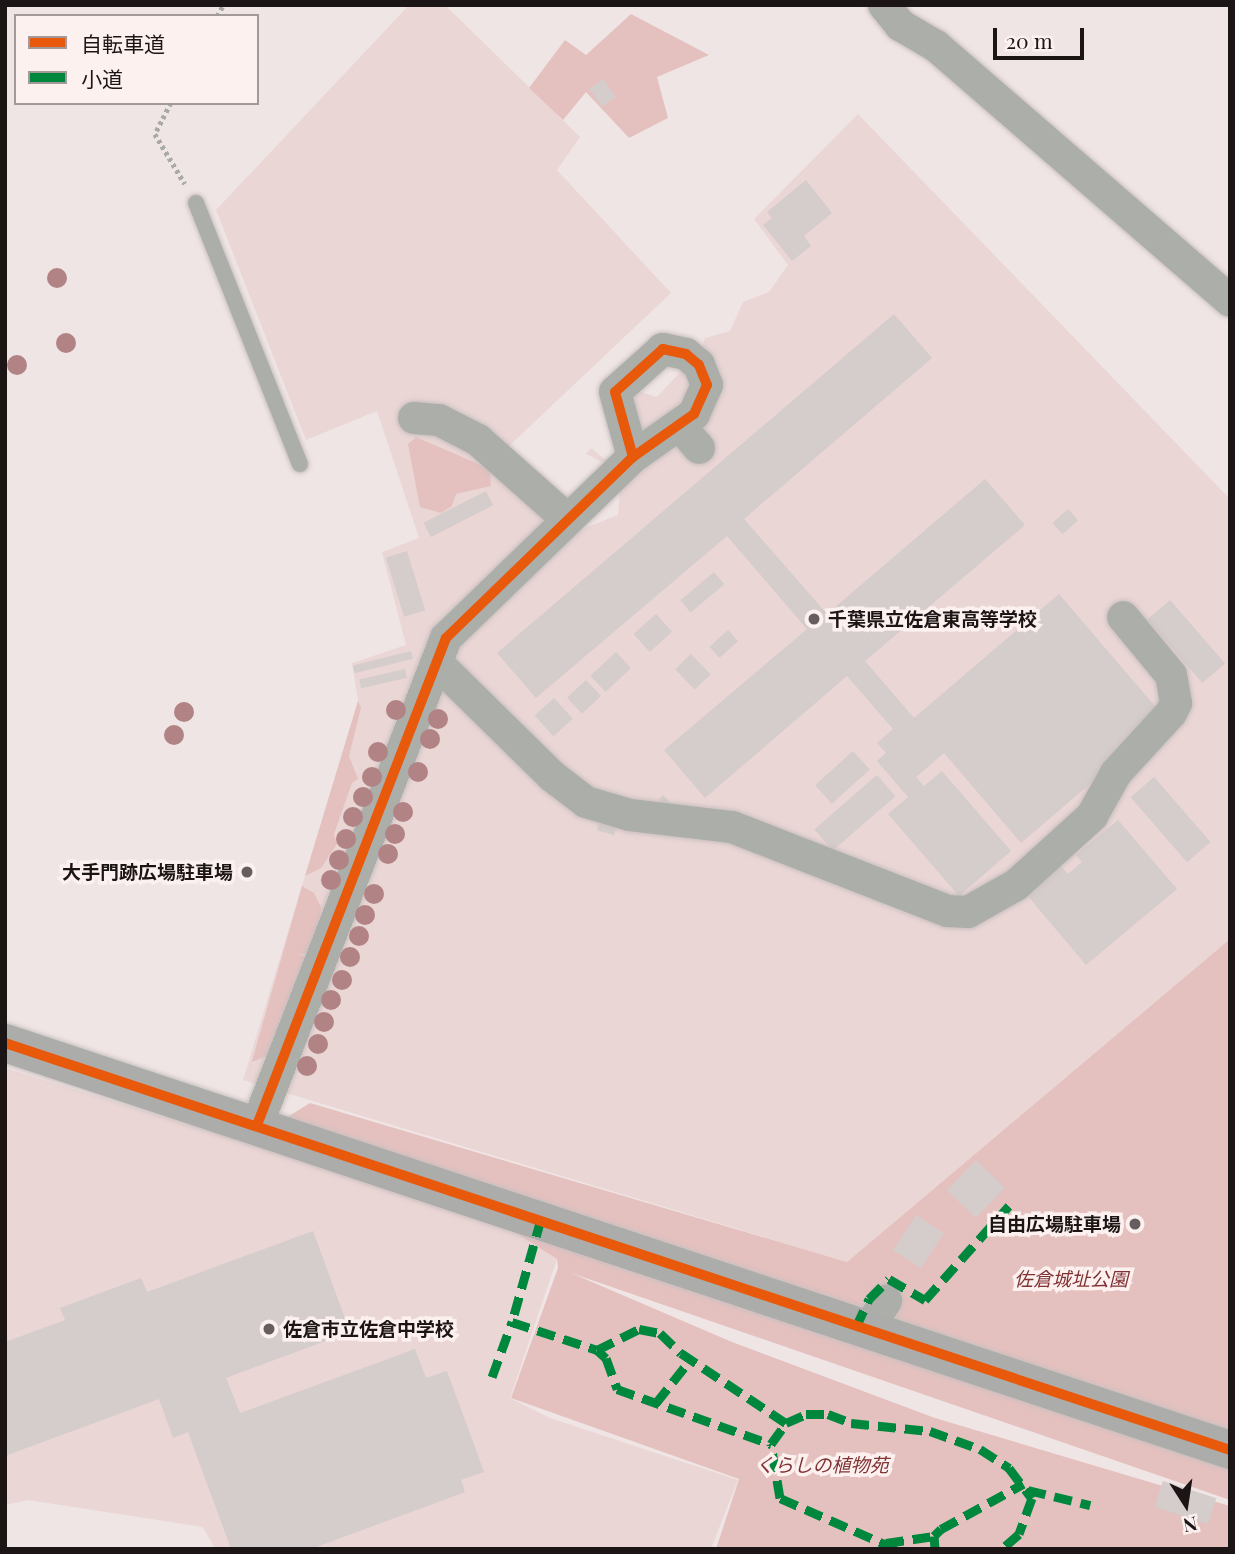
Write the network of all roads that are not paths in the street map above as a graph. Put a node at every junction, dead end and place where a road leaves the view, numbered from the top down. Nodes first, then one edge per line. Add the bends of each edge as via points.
1 (884, 5) edge
2 (196, 202) road end
3 (1230, 301) edge
4 (414, 418) dead end
5 (633, 457) junction
6 (300, 464) dead end
7 (568, 520) junction
8 (1123, 617) dead end
9 (438, 664) junction
10 (5, 1043) edge
11 (257, 1125) junction
12 (1230, 1450) edge

1 - 3 street via 900,25 936,46
2 - 6 lane
4 - 7 street via 439,420 478,440
5 - 5 street via 690,437 707,385 693,359 663,349 615,392
5 - 7 street
7 - 9 street via 446,638
8 - 9 street via 1171,675 1176,703 1171,713 1116,773 1092,816 1016,885 968,912 937,907 732,827 630,815 586,802 552,776
9 - 11 street
10 - 11 street
11 - 12 street via 876,1316

